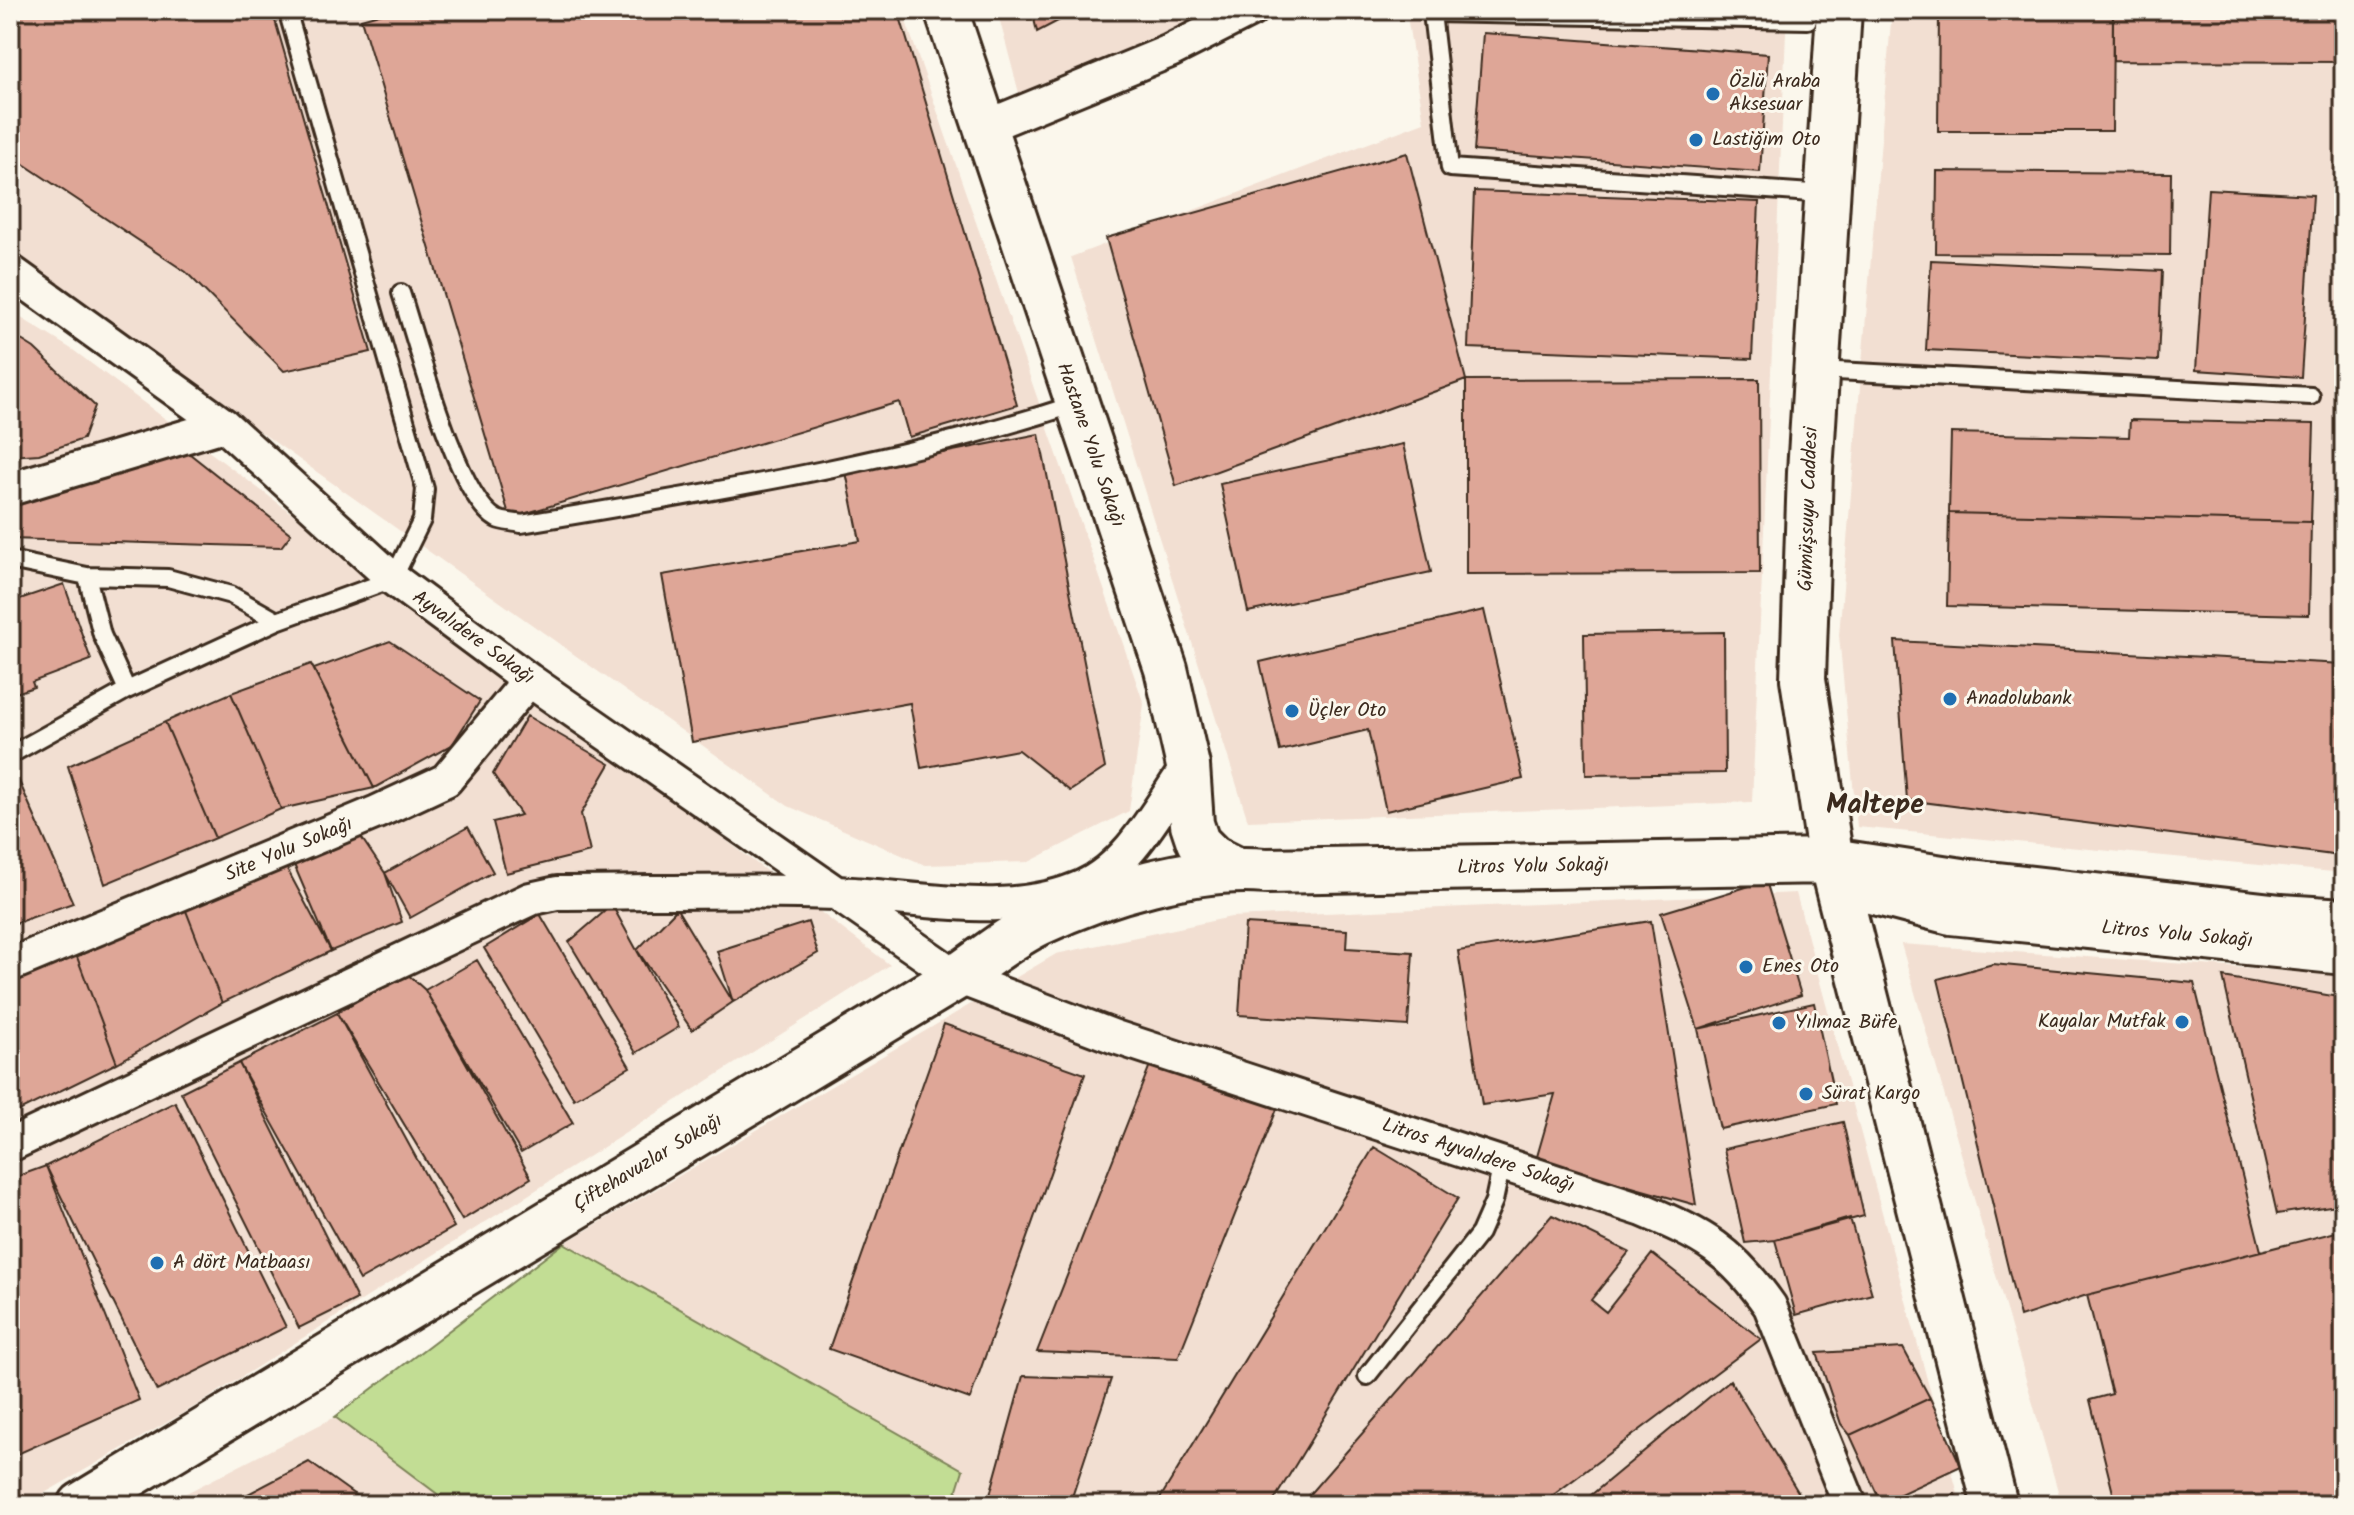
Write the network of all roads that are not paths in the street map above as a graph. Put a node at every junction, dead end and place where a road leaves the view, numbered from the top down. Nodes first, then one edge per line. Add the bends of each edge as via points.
1 (287, 10) edge
2 (946, 10) edge
3 (1251, 10) edge
4 (1826, 13) edge
5 (985, 127) junction
6 (1827, 175) junction
7 (10, 271) edge
8 (401, 293) dead end
9 (1815, 370) junction
10 (2311, 396) dead end
11 (1076, 404) junction
12 (224, 425) junction
13 (10, 489) edge
14 (10, 560) edge
15 (87, 576) junction
16 (393, 579) junction
17 (277, 621) junction
18 (529, 680) junction
19 (127, 690) junction
20 (10, 755) edge
21 (1188, 766) junction
22 (1831, 861) junction
23 (1235, 868) junction
24 (834, 893) junction
25 (989, 903) junction
26 (2344, 921) edge
27 (998, 949) junction
28 (2344, 952) edge
29 (10, 965) edge
30 (957, 977) junction
31 (10, 1145) edge
32 (1502, 1163) junction
33 (1367, 1376) dead end
34 (81, 1505) edge
35 (1850, 1505) edge
36 (1995, 1505) edge

1 - 16 lane via 425,489 422,520
2 - 5 street, Hastane Yolu Sokağı
3 - 5 street via 1170,51
4 - 6 main road, Gümüşsuyu Caddesi via 1845,59
4 - 6 lane via 1432,13 1450,168
5 - 11 street, Hastane Yolu Sokağı
6 - 9 main road, Gümüşsuyu Caddesi
7 - 12 street, Ayvalıdere Sokağı
8 - 11 lane via 450,443 473,494 496,519 521,524 791,479 975,437
9 - 10 lane
9 - 22 main road, Gümüşsuyu Caddesi via 1803,679
11 - 21 street, Hastane Yolu Sokağı via 1166,669
12 - 13 street
12 - 16 street, Ayvalıdere Sokağı
14 - 15 lane
15 - 17 lane via 168,578 231,595
15 - 19 lane via 102,635
16 - 17 lane
16 - 18 street, Ayvalıdere Sokağı
17 - 19 lane
18 - 24 street, Ayvalıdere Sokağı
18 - 29 street, Site Yolu Sokağı via 446,780
19 - 20 lane
21 - 23 street, Hastane Yolu Sokağı via 1198,842
21 - 25 street via 1124,856 1104,874 1055,896
22 - 23 main road, Litros Yolu Sokağı
22 - 26 main road, Litros Yolu Sokağı via 1962,881
22 - 28 main road, Litros Yolu Sokağı via 1863,889 1951,912
22 - 36 main road, Gümüşsuyu Caddesi
23 - 27 main road, Çiftehavuzlar Sokağı via 1093,900 1037,924
24 - 25 street
24 - 30 street, Ayvalıdere Sokağı
24 - 31 street via 557,893 530,899
25 - 27 street via 1001,930
27 - 30 main road, Çiftehavuzlar Sokağı
30 - 32 street, Litros Ayvalıdere Sokağı via 1115,1037
30 - 34 main road, Çiftehavuzlar Sokağı
32 - 33 lane via 1480,1233
32 - 35 street, Litros Ayvalıdere Sokağı via 1643,1210 1723,1250 1770,1306

